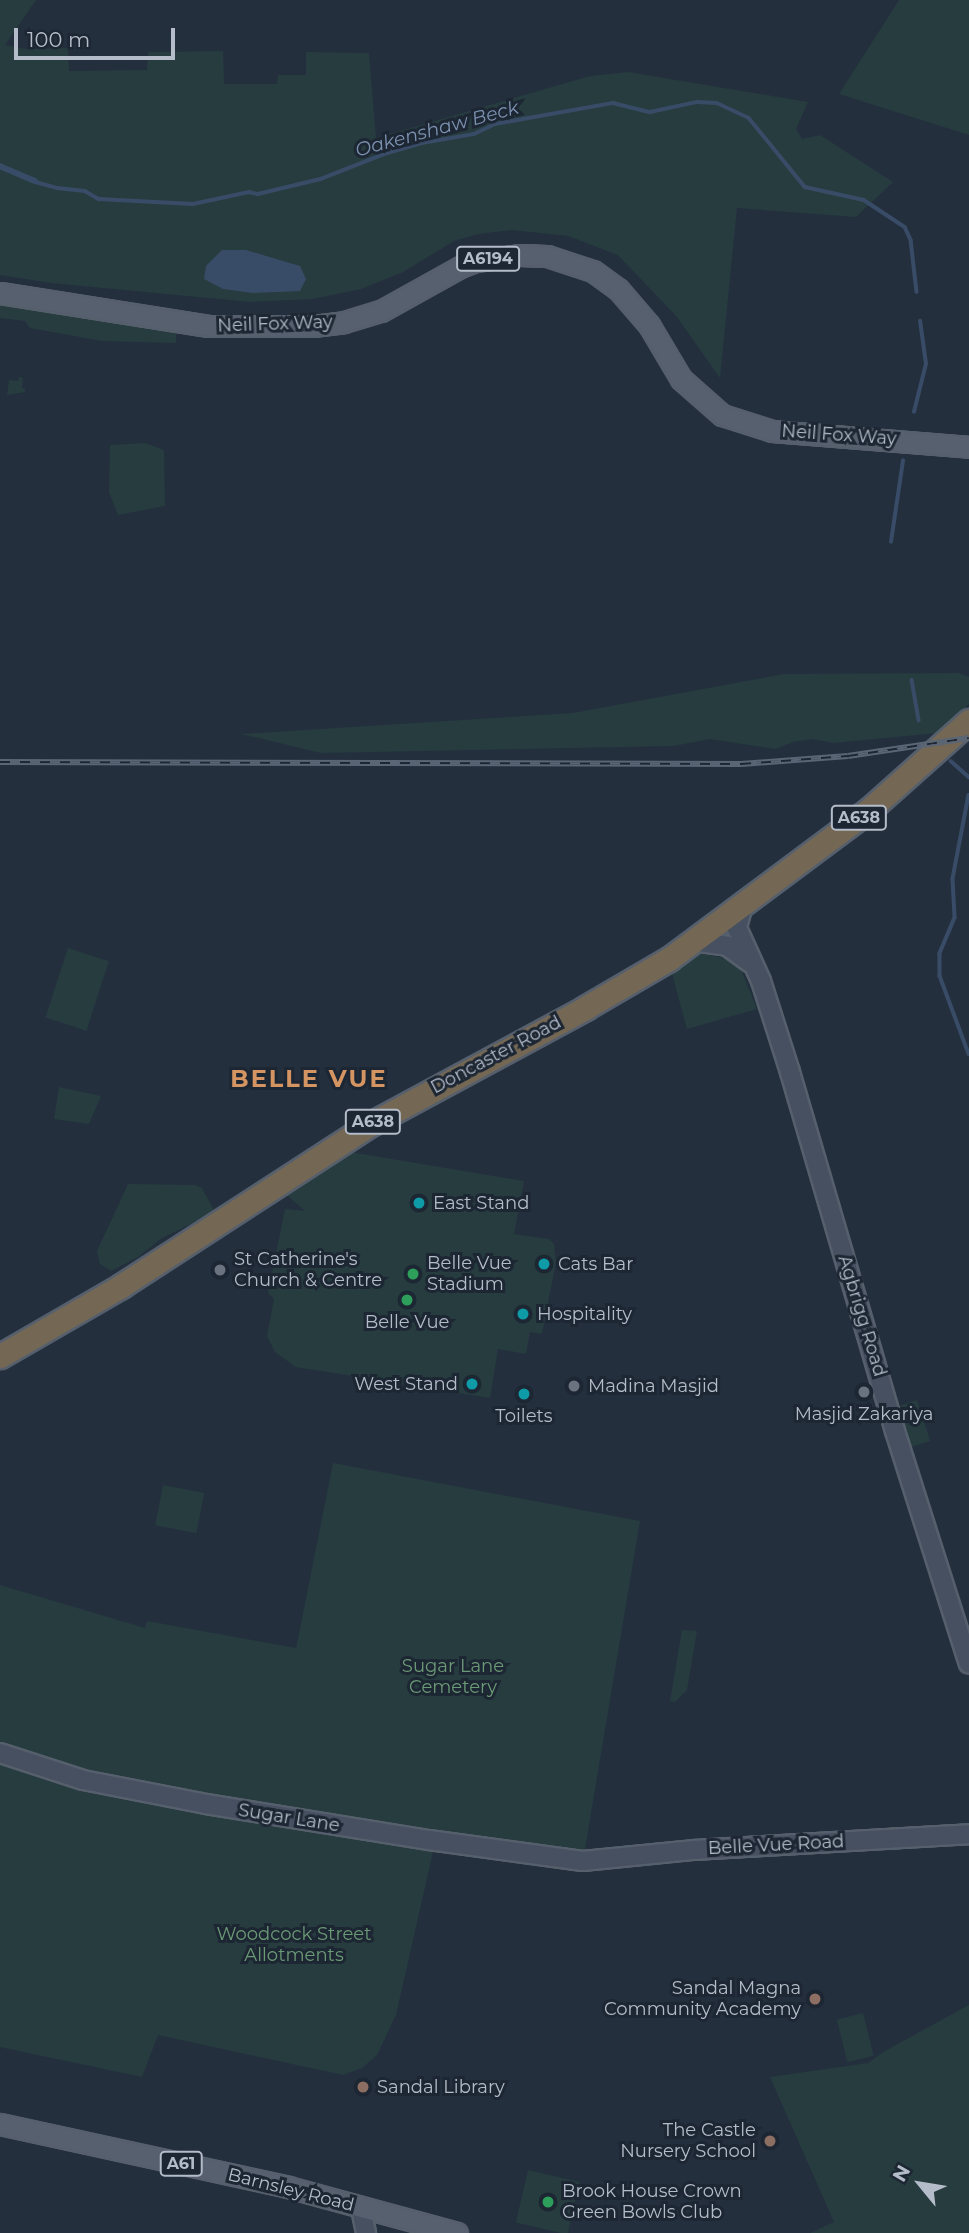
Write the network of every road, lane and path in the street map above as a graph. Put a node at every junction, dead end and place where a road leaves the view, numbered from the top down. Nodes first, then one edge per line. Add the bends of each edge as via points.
1 (0, 293) edge
2 (969, 447) edge
3 (969, 721) edge
4 (771, 884) junction
5 (743, 905) junction
6 (748, 931) junction
7 (693, 941) junction
8 (755, 968) junction
9 (0, 1356) edge
10 (969, 1664) edge
11 (0, 1753) edge
12 (969, 1834) edge
13 (583, 1861) joint
14 (0, 2124) edge
15 (361, 2208) junction
16 (366, 2233) edge
17 (457, 2233) edge

1 - 2 main road, Neil Fox Way / A6194 via 208,326 313,326 381,311 476,261 547,256 593,271 618,289 649,325 681,379 722,415 772,431
3 - 4 highway, Doncaster Road / A638 via 869,810
4 - 5 highway, Doncaster Road / A638
4 - 6 street via 755,907
5 - 6 street, Agbrigg Road
5 - 7 highway, Doncaster Road / A638
5 - 8 street, Agbrigg Road via 737,928
6 - 8 street, Agbrigg Road
7 - 8 street via 727,946
7 - 9 highway, Doncaster Road / A638 via 585,1008 369,1125 121,1286
8 - 10 street, Agbrigg Road
11 - 13 street, Sugar Lane via 83,1780 206,1804
12 - 13 street, Belle Vue Road
14 - 15 main road, Barnsley Road / A61
15 - 16 street
15 - 17 main road, Barnsley Road / A61

